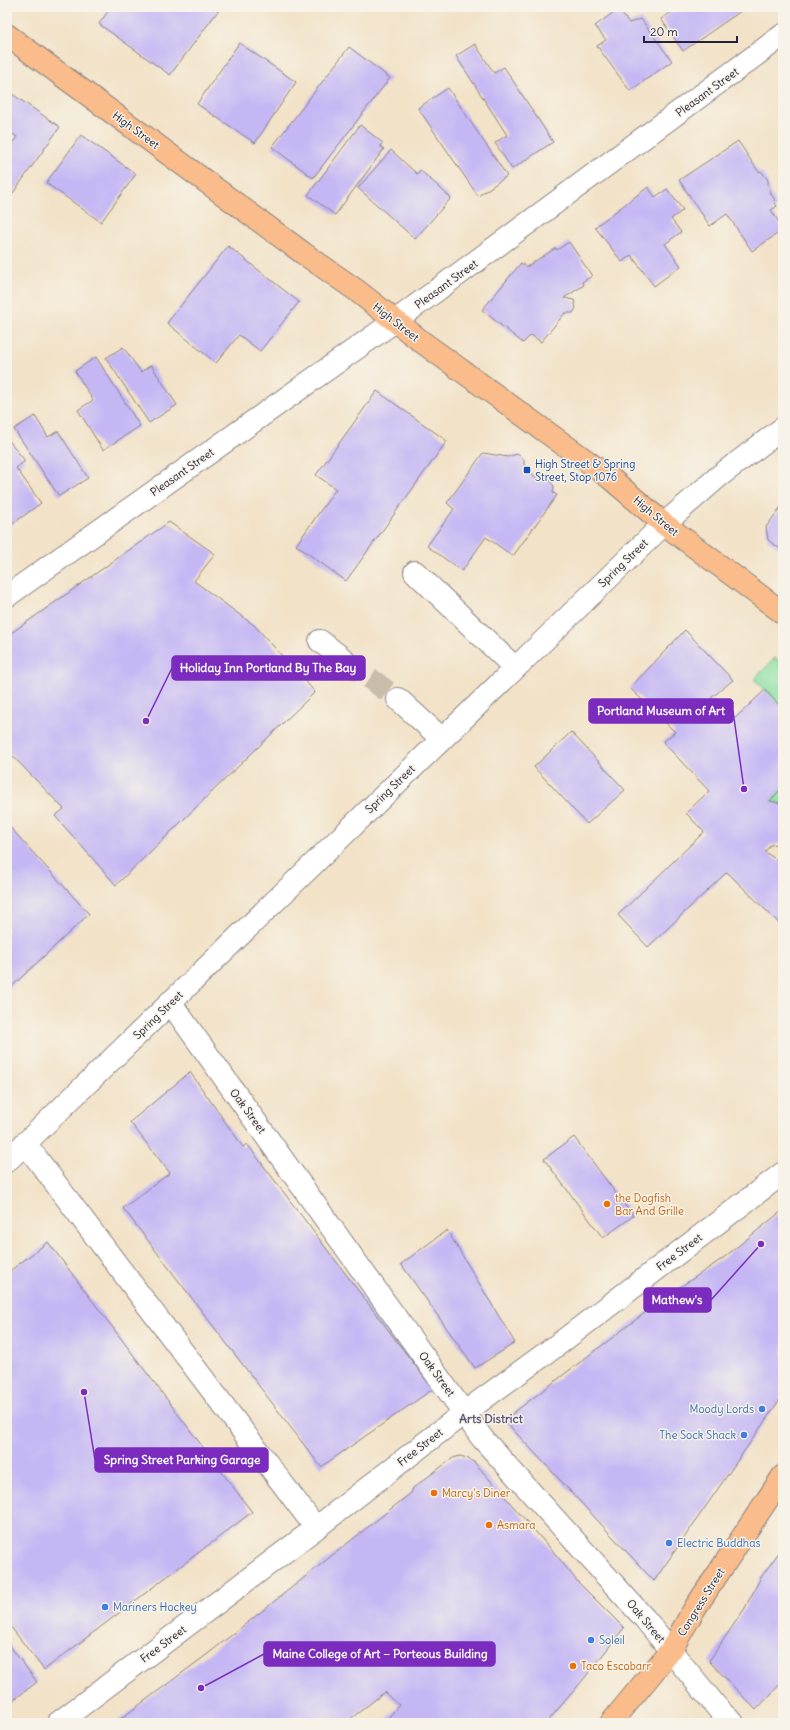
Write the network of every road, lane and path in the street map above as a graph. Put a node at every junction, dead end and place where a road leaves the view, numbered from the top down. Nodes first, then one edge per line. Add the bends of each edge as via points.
1 (7, 34) edge
2 (783, 35) edge
3 (395, 321) junction
4 (783, 428) edge
5 (664, 524) junction
6 (415, 572) dead end
7 (7, 596) edge
8 (783, 613) edge
9 (320, 641) dead end
10 (343, 659) tunnel mouth
11 (515, 668) junction
12 (398, 699) tunnel mouth
13 (442, 739) junction
14 (170, 1002) junction
15 (25, 1143) junction
16 (7, 1161) edge
17 (783, 1172) edge
18 (465, 1412) junction
19 (783, 1476) edge
20 (316, 1528) junction
21 (671, 1650) junction
22 (58, 1723) edge
23 (611, 1723) edge
24 (733, 1723) edge

1 - 3 main road, High Street
2 - 3 street, Pleasant Street
3 - 5 main road, High Street via 610,478
3 - 7 street, Pleasant Street
4 - 5 street, Spring Street via 718,477
5 - 8 main road, High Street
5 - 11 street, Spring Street
6 - 11 street
9 - 10 street
11 - 13 street, Spring Street
12 - 13 street
13 - 14 street, Spring Street
14 - 15 street, Spring Street
14 - 18 street, Oak Street
15 - 16 street, Spring Street
15 - 20 street
17 - 18 street, Free Street
18 - 20 street, Free Street
18 - 21 street, Oak Street via 482,1438
19 - 21 main road, Congress Street
20 - 22 street, Free Street
21 - 23 main road, Congress Street
21 - 24 street, Oak Street via 720,1711

